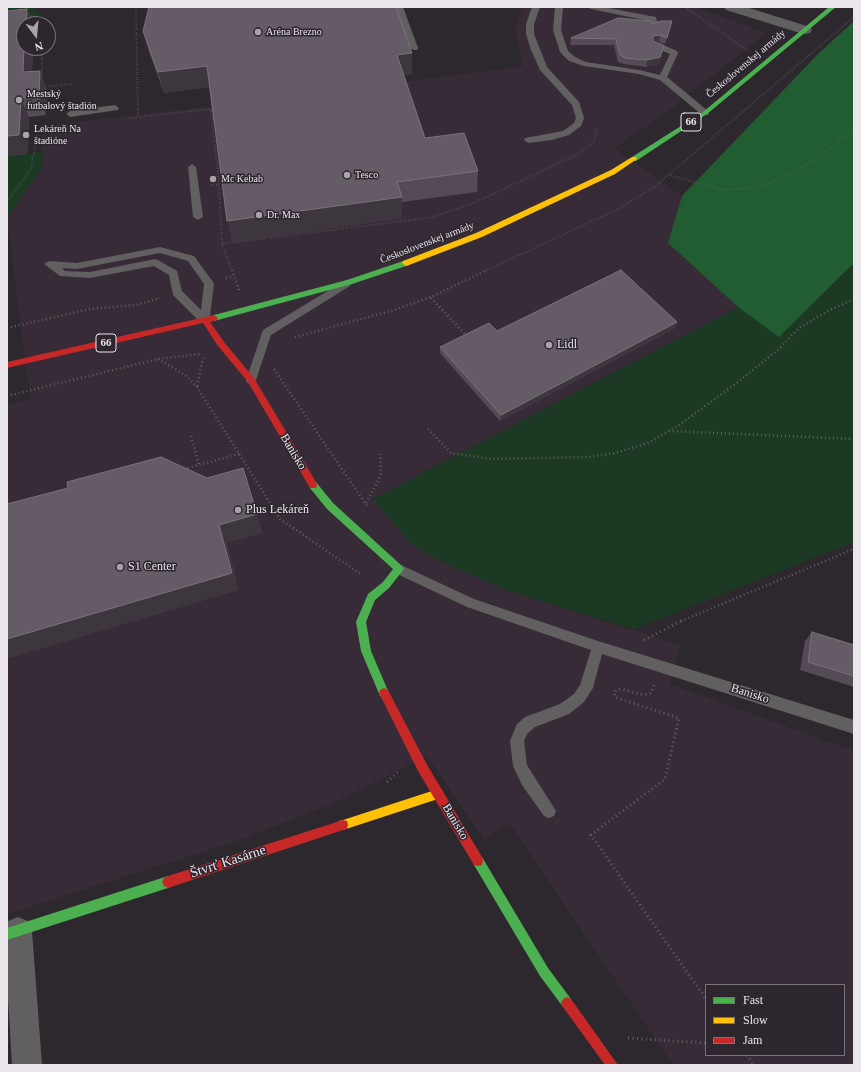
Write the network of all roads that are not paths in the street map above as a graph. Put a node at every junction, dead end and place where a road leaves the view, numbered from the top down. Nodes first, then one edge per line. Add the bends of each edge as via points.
1 (398, 7) edge
2 (536, 7) edge
3 (559, 7) edge
4 (591, 7) edge
5 (731, 7) edge
6 (833, 7) edge
7 (654, 27) edge
8 (805, 30) junction
9 (656, 45) edge
10 (414, 48) dead end
11 (663, 78) junction
12 (114, 108) dead end
13 (705, 113) junction
14 (70, 114) dead end
15 (528, 140) dead end
16 (192, 167) dead end
17 (198, 217) dead end
18 (349, 282) junction
19 (205, 320) junction
20 (7, 365) edge
21 (251, 380) junction
22 (399, 569) junction
23 (598, 647) junction
24 (854, 726) edge
25 (438, 794) junction
26 (549, 811) dead end
27 (12, 933) edge
28 (27, 1065) edge
29 (612, 1065) edge

1 - 10 lane
2 - 15 lane via 530,24 535,50 543,68 576,104 580,118 578,124 566,133
3 - 11 lane via 557,30 564,52 572,59 584,64
4 - 7 lane via 653,19
5 - 8 street
6 - 8 main road, 66
8 - 13 main road, Československej armády / 66
9 - 11 lane via 674,53
11 - 13 lane
12 - 14 lane
13 - 18 main road, Československej armády / 66 via 613,172 565,196 441,251
16 - 17 lane
18 - 19 main road, Československej armády / 66
18 - 21 lane via 267,334
19 - 19 lane via 209,284 191,258 160,250 77,266 50,264 63,274 90,274 155,262 174,273 177,292
19 - 20 main road, Československej armády / 66
19 - 21 main road, Banisko
21 - 22 main road, Banisko via 312,484 330,506
22 - 23 lane, Banisko via 471,603
22 - 25 main road, Banisko via 386,586 371,597 361,622 366,651 390,705
23 - 24 lane, Banisko
23 - 26 lane via 586,688 579,698 564,709 530,722 522,729 517,741 520,766
25 - 27 main road, Štvrť Kasárne
25 - 29 main road, Banisko via 544,972
27 - 28 street, Štvrť Kasárne

